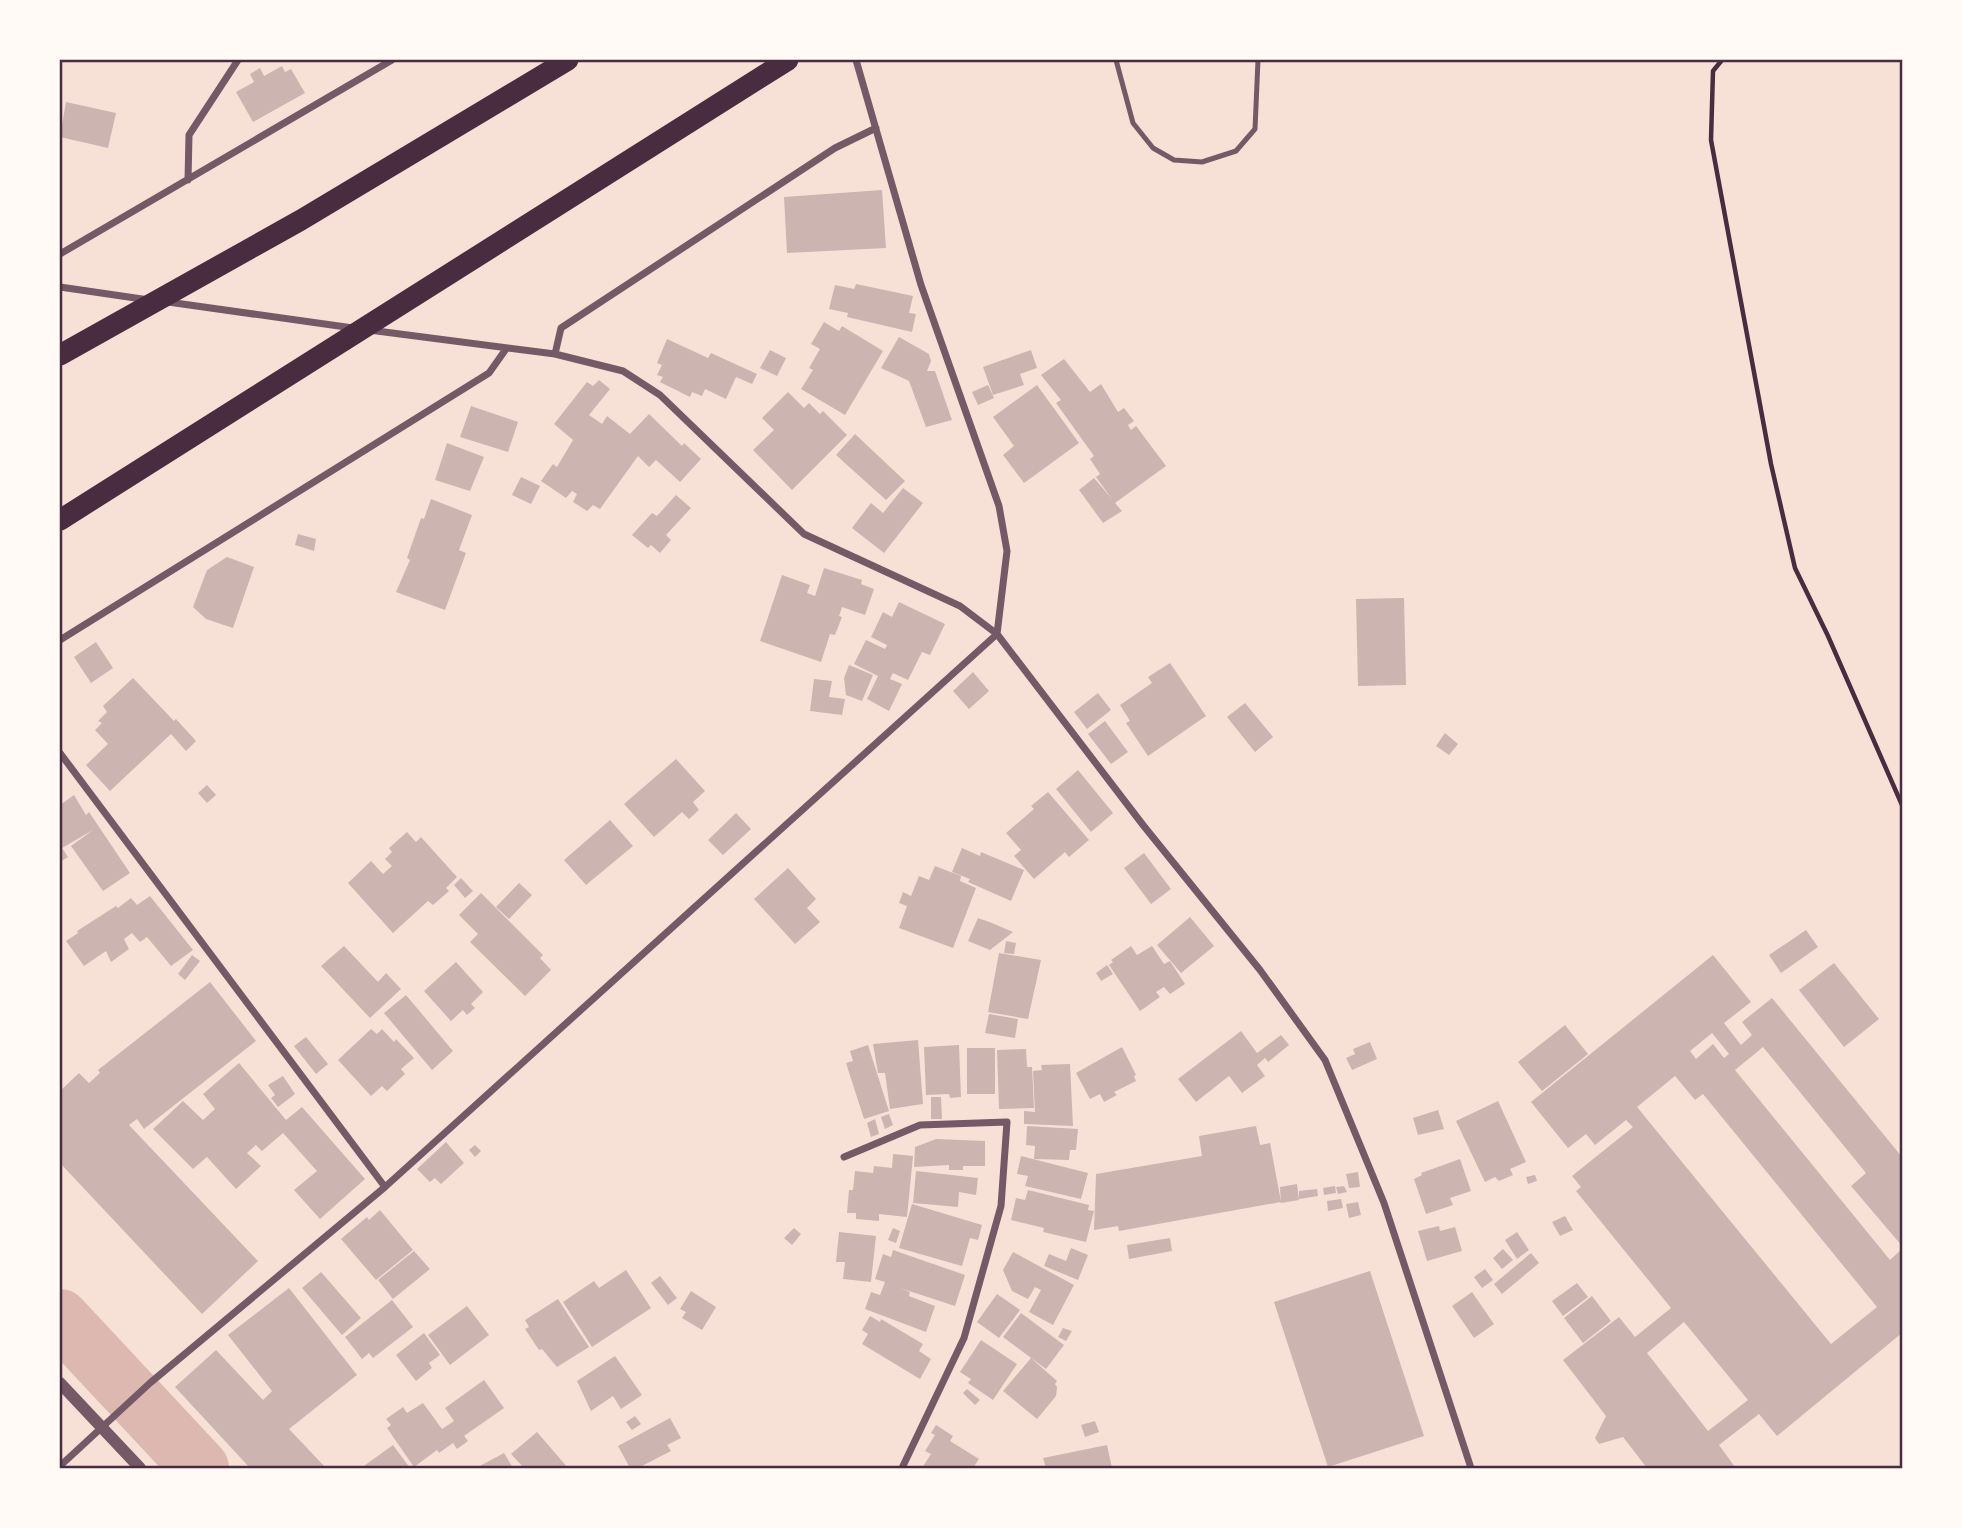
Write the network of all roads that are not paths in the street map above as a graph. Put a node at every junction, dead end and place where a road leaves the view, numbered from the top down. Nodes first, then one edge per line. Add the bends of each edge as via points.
1 (238, 60) edge
2 (392, 60) edge
3 (568, 60) edge
4 (788, 60) edge
5 (856, 60) edge
6 (1116, 60) edge
7 (1258, 60) edge
8 (876, 128) junction
9 (188, 180) junction
10 (60, 254) edge
11 (60, 287) edge
12 (506, 349) junction
13 (555, 354) junction
14 (60, 355) edge
15 (60, 520) edge
16 (997, 634) junction
17 (60, 640) edge
18 (60, 753) edge
19 (844, 1157) dead end
20 (385, 1187) junction
21 (60, 1383) edge
22 (101, 1428) junction
23 (60, 1466) edge
24 (140, 1468) edge
25 (902, 1468) edge
26 (1471, 1468) edge

1 - 9 street via 189,135
2 - 9 street
3 - 14 highway via 301,220
4 - 15 highway
5 - 8 street
6 - 7 lane via 1133,123 1153,148 1174,160 1202,162 1236,151 1255,129
8 - 13 street via 835,148 561,328
8 - 16 street via 921,285 999,506 1007,551
9 - 10 street
11 - 12 street
12 - 13 street
12 - 17 street via 489,373
13 - 16 street via 623,372 660,396 804,534 960,606
16 - 20 street
16 - 26 street via 1325,1060 1384,1203
18 - 20 street
19 - 25 street via 920,1125 1007,1122 1001,1206 964,1338
20 - 22 street
21 - 22 street
22 - 23 street
22 - 24 street

